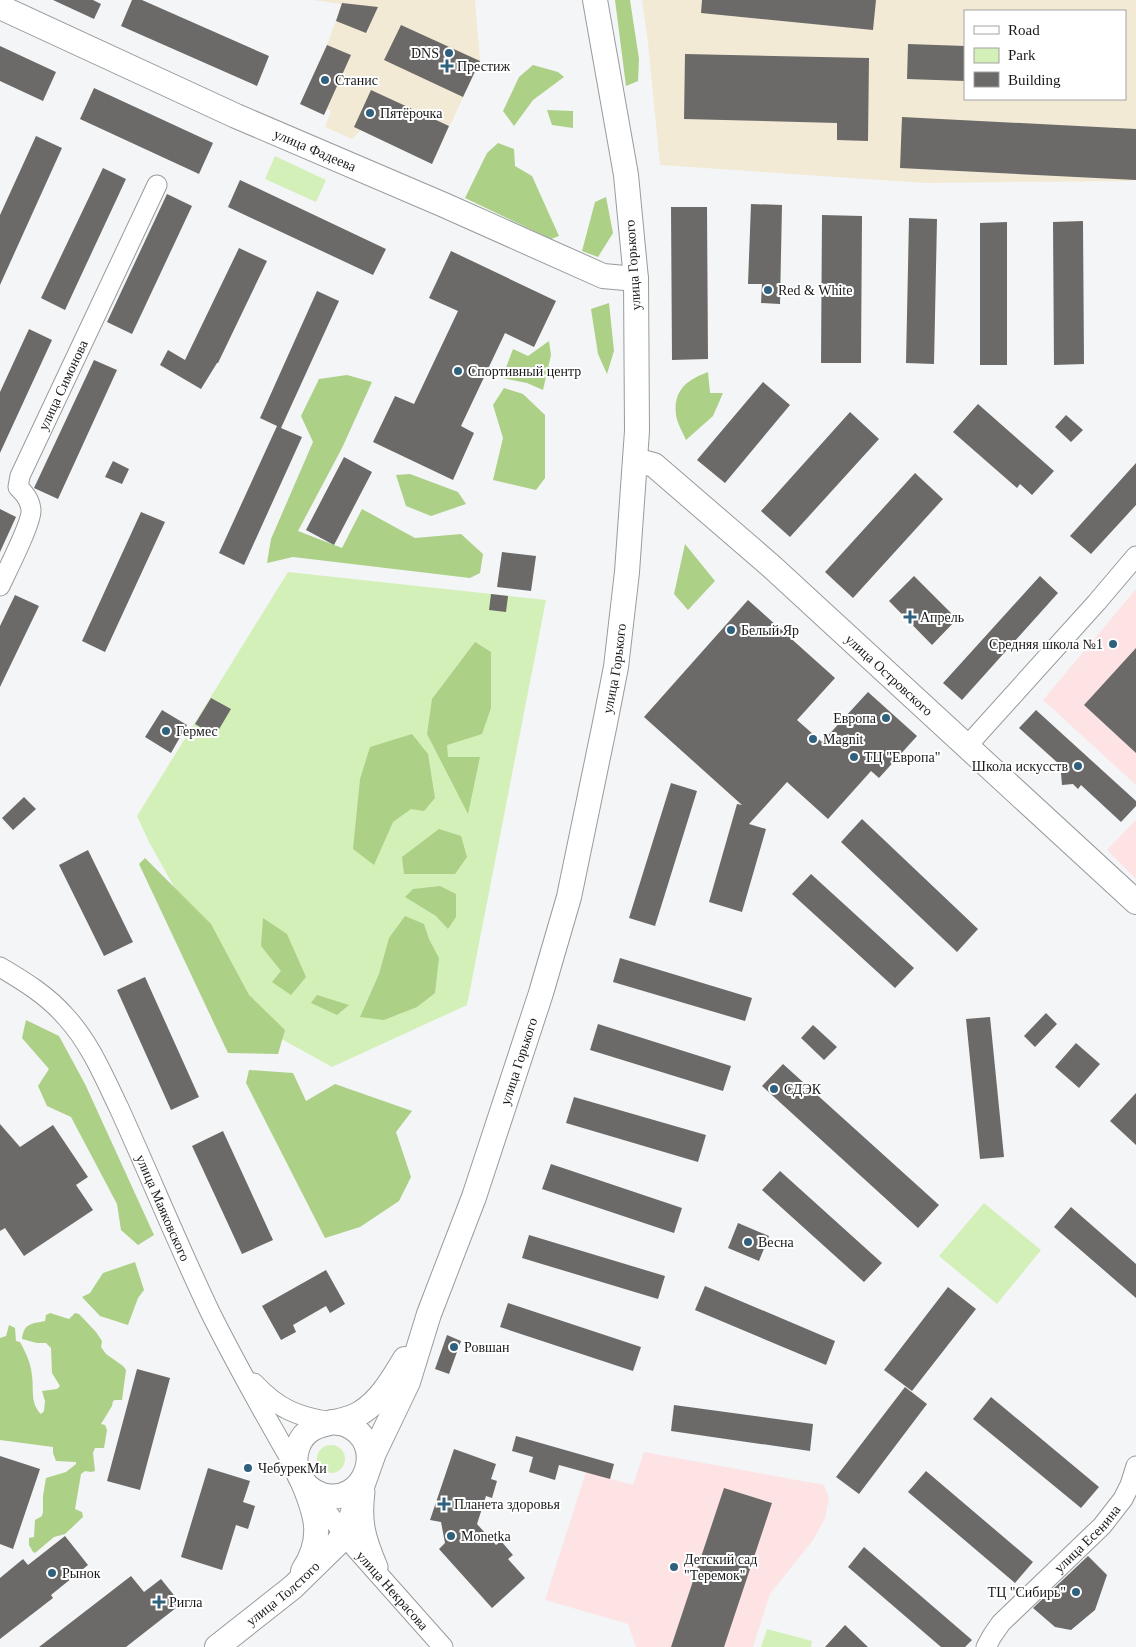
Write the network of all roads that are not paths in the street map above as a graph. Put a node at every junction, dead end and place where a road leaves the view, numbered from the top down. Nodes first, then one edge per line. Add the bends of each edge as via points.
1 (595, 0) edge
2 (0, 7) edge
3 (157, 185) dead end
4 (636, 279) junction
5 (635, 460) junction
6 (1136, 556) edge
7 (0, 586) edge
8 (968, 746) junction
9 (1136, 902) edge
10 (0, 967) edge
11 (429, 1314) junction
12 (237, 1364) junction
13 (332, 1422) junction
14 (1136, 1466) edge
15 (367, 1471) junction
16 (302, 1480) junction
17 (343, 1534) junction
18 (383, 1579) junction
19 (293, 1587) junction
20 (217, 1647) edge
21 (443, 1647) edge
22 (986, 1647) edge

1 - 4 street, улица Горького via 626,175
2 - 4 street, улица Фадеева via 236,116 603,276
3 - 7 street, улица Симонова via 20,476 18,487 29,499 31,513
4 - 5 street, улица Горького
5 - 8 street, улица Островского via 654,465 682,488
5 - 11 street, улица Горького via 616,667 569,897 477,1188
6 - 8 street
8 - 9 street, улица Островского
10 - 12 street, улица Маяковского via 53,1004 95,1058
11 - 13 street, улица Горького via 392,1381 375,1402 353,1418
11 - 15 street, улица Горького via 408,1382
12 - 13 street via 260,1390 284,1408 308,1418
12 - 16 street, улица Маяковского
13 - 15 street via 347,1425 360,1434 368,1448
13 - 16 street via 312,1428 301,1438 295,1459
14 - 22 street, улица Есенина via 1123,1499 1102,1526 1001,1623
15 - 16 street via 356,1487 339,1496 320,1494
15 - 17 street, улица Толстого
15 - 18 street via 364,1530
16 - 17 street, улица Некрасова
16 - 19 street via 316,1517 317,1539
17 - 18 street, улица Некрасова
17 - 19 street, улица Толстого via 328,1554
18 - 21 street, улица Некрасова
19 - 20 street, улица Толстого

